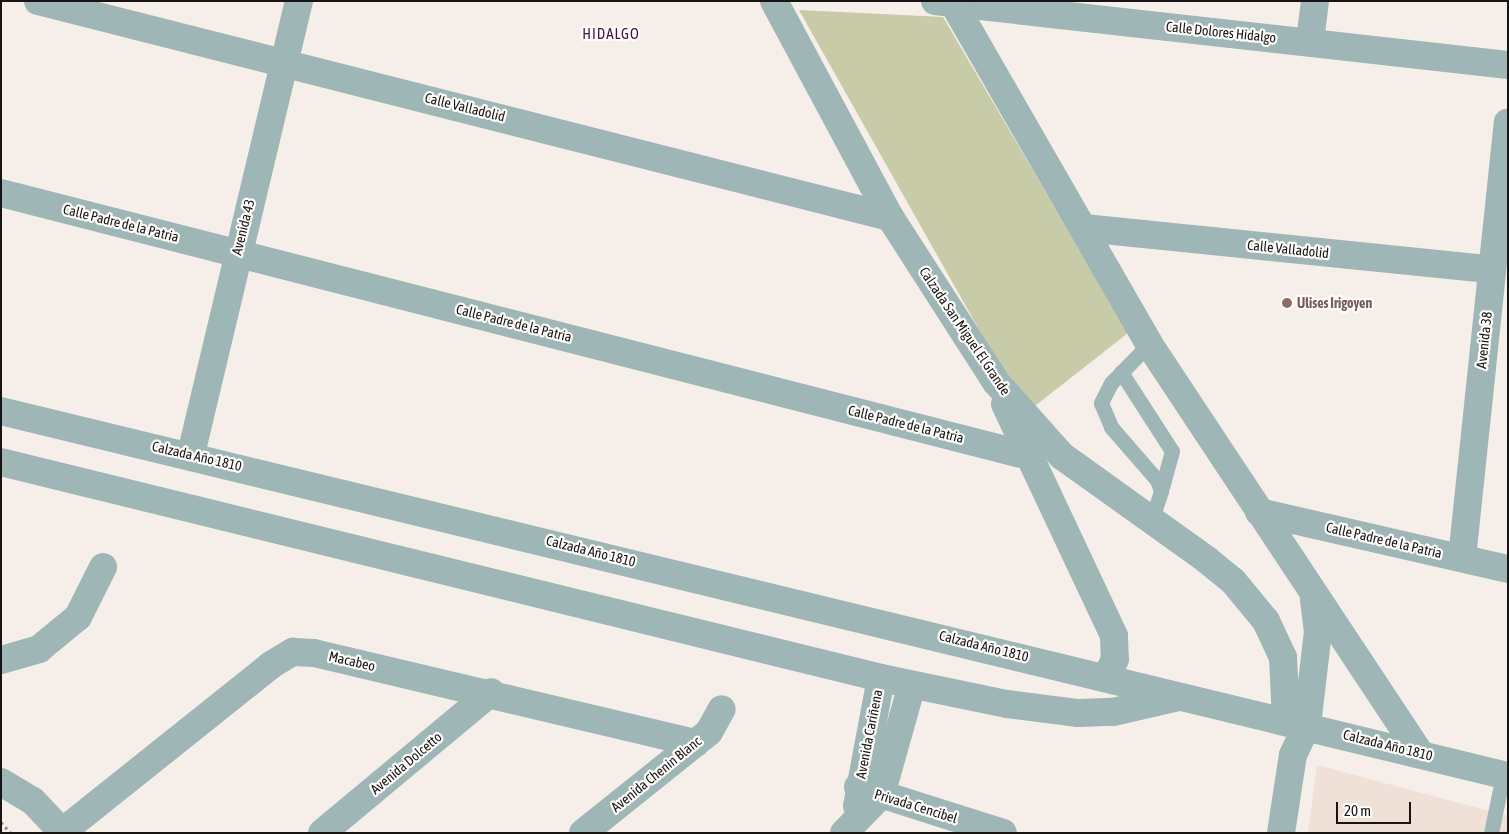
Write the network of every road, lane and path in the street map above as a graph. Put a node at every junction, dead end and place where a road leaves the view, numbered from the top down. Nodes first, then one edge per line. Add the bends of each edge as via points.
1 (38, 1) edge
2 (299, 1) edge
3 (774, 1) edge
4 (1314, 1) edge
5 (947, 2) edge
6 (1310, 41) junction
7 (285, 61) junction
8 (1508, 65) edge
9 (1508, 122) edge
10 (1, 193) edge
11 (890, 217) junction
12 (1084, 228) junction
13 (237, 252) junction
14 (1492, 269) junction
15 (1149, 344) junction
16 (1121, 372) junction
17 (996, 382) junction
18 (1, 412) edge
19 (191, 454) junction
20 (1025, 455) junction
21 (1, 462) edge
22 (1161, 490) junction
23 (1259, 512) junction
24 (1152, 521) junction
25 (1462, 558) junction
26 (103, 568) dead end
27 (1508, 569) edge
28 (1313, 592) junction
29 (1, 660) edge
30 (1106, 676) junction
31 (881, 678) junction
32 (912, 685) junction
33 (491, 692) junction
34 (1179, 697) junction
35 (722, 709) dead end
36 (1297, 723) junction
37 (696, 742) junction
38 (1419, 752) junction
39 (1505, 776) edge
40 (1, 782) edge
41 (870, 791) junction
42 (1, 822) edge
43 (851, 827) edge
44 (63, 832) edge
45 (11, 833) edge
46 (322, 833) edge
47 (583, 833) edge
48 (1003, 833) edge
49 (1281, 833) edge
50 (1491, 833) edge

1 - 7 street, Calle Valladolid
2 - 7 street, Avenida 43
3 - 11 street, Calzada San Miguel El Grande
4 - 6 street
5 - 6 street, Calle Dolores Hidalgo
5 - 12 street, Calzada San Miguel El Grande
6 - 8 street, Calle Dolores Hidalgo
7 - 11 street, Calle Valladolid
7 - 13 street, Avenida 43
9 - 14 street, Avenida 38
10 - 13 street, Calle Padre de la Patria
11 - 17 street, Calzada San Miguel El Grande
12 - 14 street, Calle Valladolid
12 - 15 street, Calzada San Miguel El Grande
13 - 19 street, Avenida 43
13 - 20 street, Calle Padre de la Patria
14 - 25 street, Avenida 38
15 - 16 lane
15 - 23 street, Calzada San Miguel El Grande
16 - 22 lane via 1172,451
16 - 22 lane via 1104,392 1101,403 1105,416
17 - 20 street
17 - 24 street, Calzada San Miguel El Grande via 1062,456
18 - 19 street, Calzada Año 1810
19 - 30 street, Calzada Año 1810
20 - 30 street via 1114,636 1115,659
21 - 31 street, Calzada Año 1810
22 - 24 lane
23 - 25 street, Calle Padre de la Patria
23 - 28 street, Calzada San Miguel El Grande
24 - 36 street, Calzada San Miguel El Grande via 1233,581 1266,621 1282,657
25 - 27 street, Calle Padre de la Patria
26 - 29 street via 78,618 39,648
28 - 36 street, Calzada San Miguel El Grande via 1318,632
28 - 38 street
30 - 34 street, Calzada Año 1810
31 - 32 street, Calzada Año 1810
31 - 41 street, Avenida Cariñena
32 - 34 street, Calzada Año 1810 via 1078,713 1143,708
32 - 41 street, Avenida Cariñena
33 - 37 street, Macabeo
33 - 44 street, Macabeo via 314,653 293,652 271,664
33 - 46 street, Avenida Dolcetto
34 - 36 street, Calzada Año 1810
35 - 37 street, Avenida Chenin Blanc via 718,722
36 - 38 street, Calzada Año 1810
36 - 49 street, Calzada San Miguel El Grande
37 - 47 street, Avenida Chenin Blanc
38 - 39 street, Calzada Año 1810
39 - 50 lane
40 - 44 street via 33,801
41 - 43 street, Avenida Cariñena
41 - 48 street, Privada Cencibel
42 - 45 path

